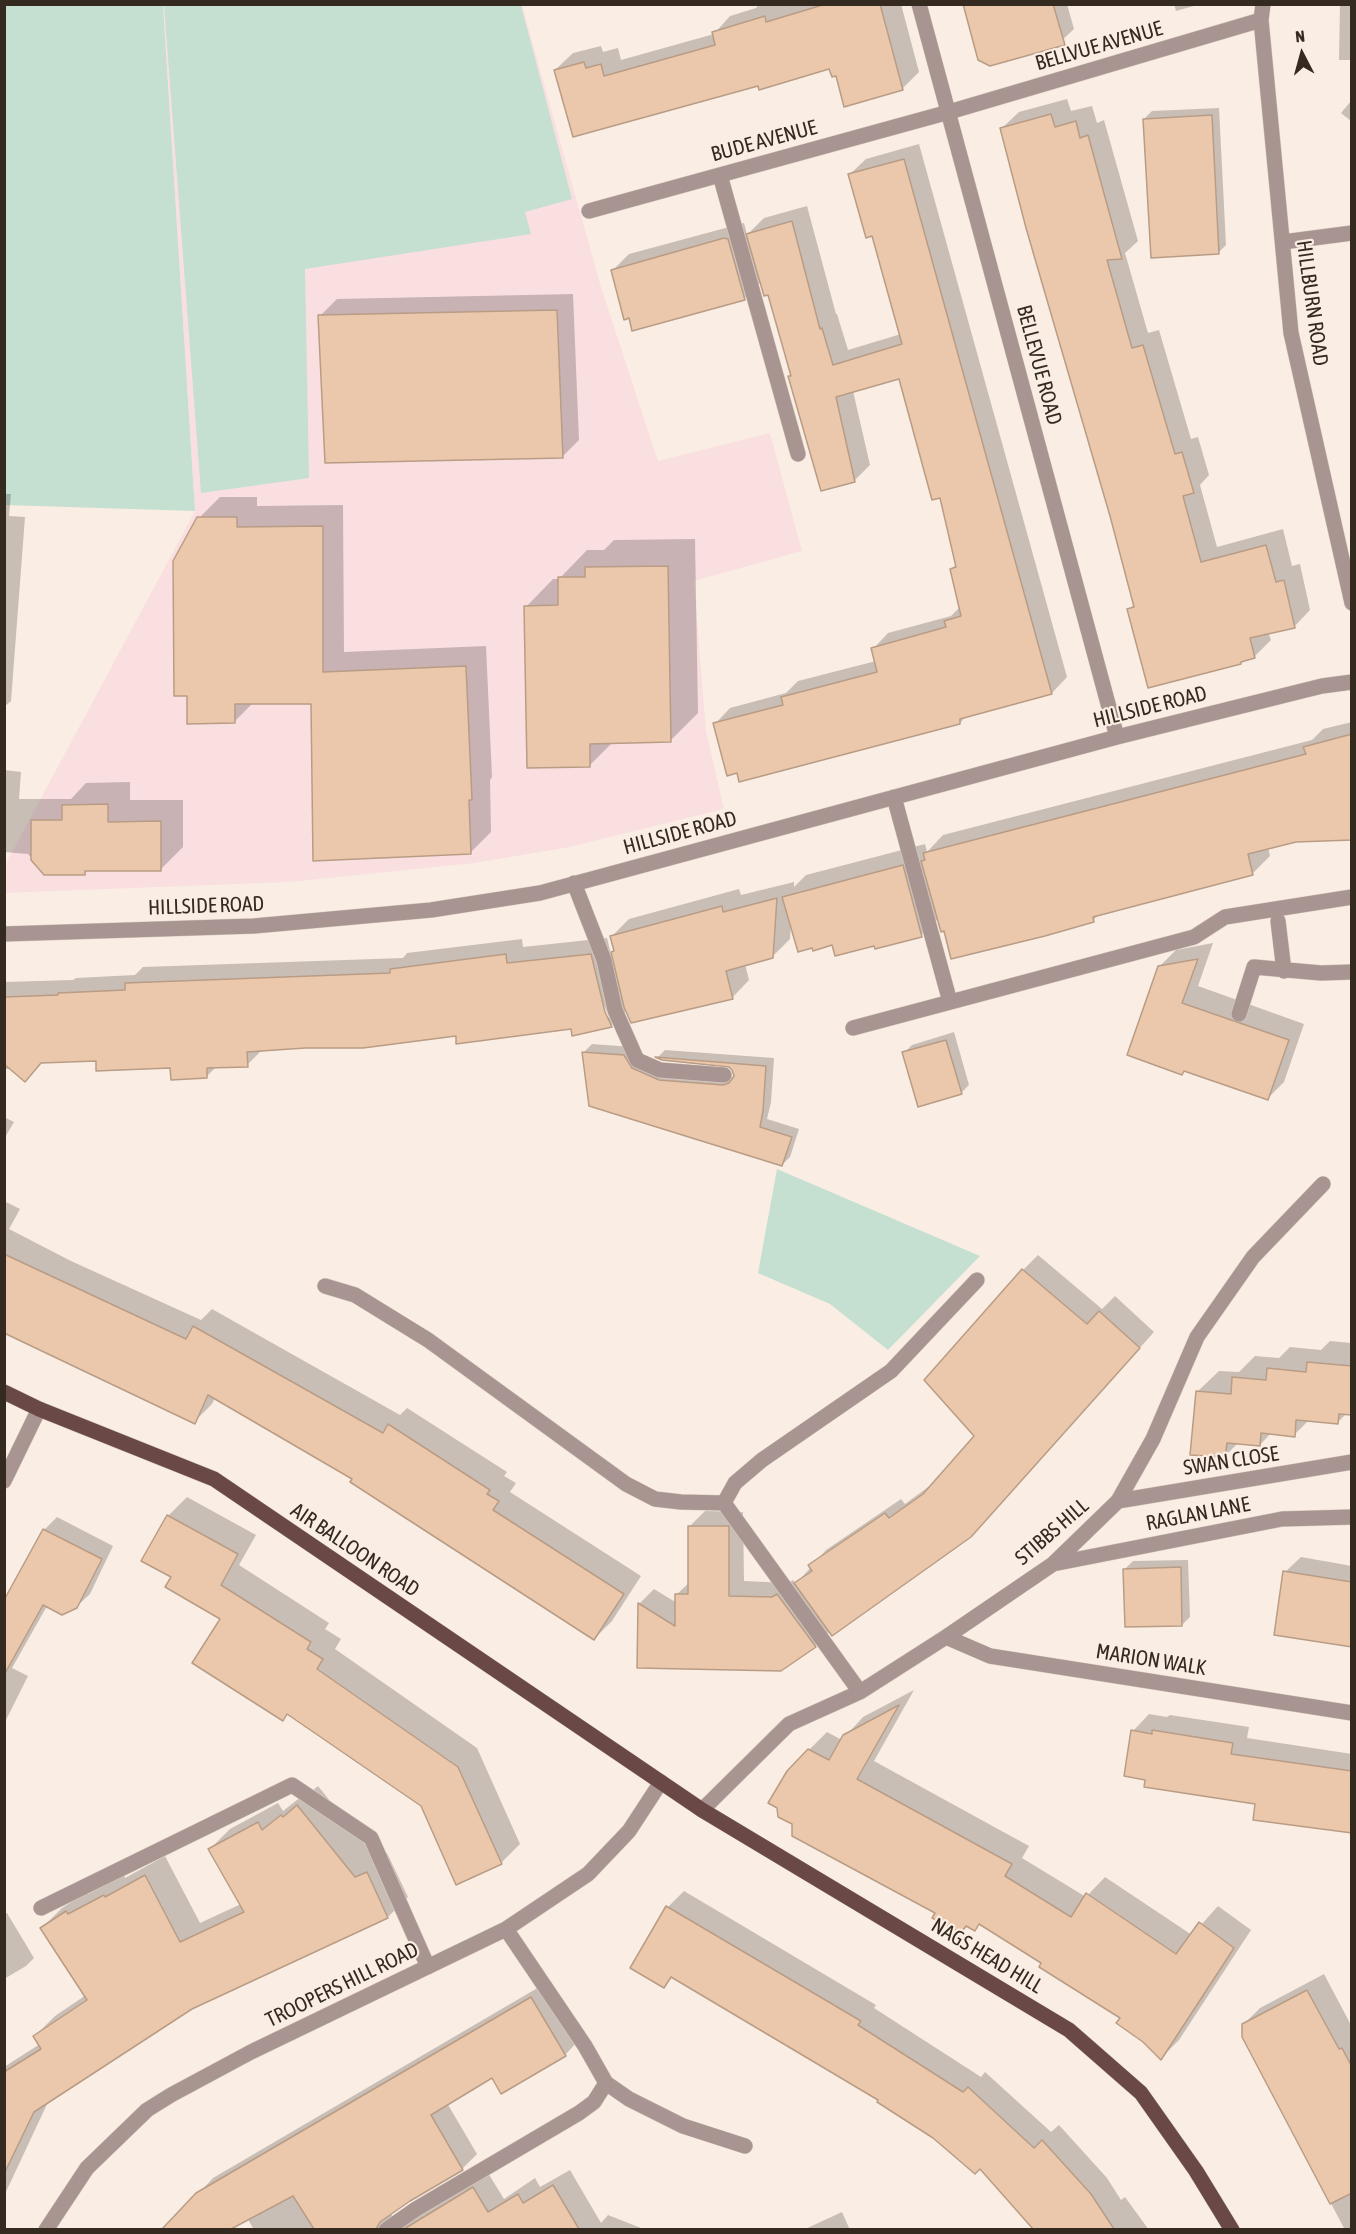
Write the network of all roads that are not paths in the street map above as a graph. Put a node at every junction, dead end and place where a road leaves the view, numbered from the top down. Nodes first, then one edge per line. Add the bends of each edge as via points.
1 (919, 4) edge
2 (1262, 12) edge
3 (949, 112) junction
4 (720, 175) junction
5 (589, 211) dead end
6 (1352, 233) edge
7 (1282, 242) junction
8 (798, 454) dead end
9 (1352, 603) edge
10 (1352, 682) edge
11 (1117, 737) junction
12 (894, 797) junction
13 (574, 884) junction
14 (1352, 897) edge
15 (1278, 921) dead end
16 (4, 934) edge
17 (1284, 971) junction
18 (1352, 972) edge
19 (950, 1002) junction
20 (1239, 1014) dead end
21 (853, 1028) dead end
22 (724, 1075) dead end
23 (1323, 1184) dead end
24 (977, 1280) dead end
25 (325, 1286) dead end
26 (4, 1392) edge
27 (39, 1409) junction
28 (1352, 1462) edge
29 (4, 1481) edge
30 (1118, 1501) junction
31 (724, 1503) junction
32 (1352, 1517) edge
33 (1053, 1564) junction
34 (946, 1637) junction
35 (860, 1692) junction
36 (1352, 1713) edge
37 (661, 1782) junction
38 (702, 1810) junction
39 (41, 1908) dead end
40 (506, 1929) junction
41 (428, 1967) junction
42 (606, 2083) junction
43 (746, 2146) dead end
44 (46, 2229) edge
45 (386, 2229) edge
46 (1232, 2229) edge

1 - 3 street, BELLEVUE ROAD
2 - 3 street, BELLVUE AVENUE
2 - 7 street, HILLBURN ROAD
3 - 4 street, BUDE AVENUE
3 - 11 street, BELLEVUE ROAD
4 - 5 street, BUDE AVENUE
4 - 8 street
6 - 7 street
7 - 9 street, HILLBURN ROAD via 1291,333
10 - 11 street, HILLSIDE ROAD
11 - 12 street, HILLSIDE ROAD
12 - 13 street, HILLSIDE ROAD
12 - 19 street
13 - 16 street, HILLSIDE ROAD via 431,910 290,923
13 - 22 street via 604,960 615,1010 637,1060 660,1070
14 - 19 street via 1225,917 1194,937
15 - 17 street
17 - 18 street
17 - 20 street via 1254,967
19 - 21 street
23 - 30 street, STIBBS HILL via 1253,1257 1197,1336 1153,1439
24 - 31 street via 891,1371 762,1460 735,1483
25 - 31 street via 355,1295 428,1340 626,1484 655,1499
26 - 27 main road, AIR BALLOON ROAD
27 - 29 street
27 - 37 main road, AIR BALLOON ROAD via 214,1479
28 - 30 street, SWAN CLOSE
30 - 33 street, STIBBS HILL
31 - 35 street
32 - 33 street, RAGLAN LANE via 1282,1519
33 - 34 street, STIBBS HILL
34 - 35 street, STIBBS HILL
34 - 36 street, MARION WALK via 990,1656
35 - 38 street, STIBBS HILL via 789,1724
37 - 38 main road, NAGS HEAD HILL
37 - 40 street, TROOPERS HILL ROAD via 629,1831 588,1874
38 - 46 main road, NAGS HEAD HILL via 1069,2030 1141,2093
39 - 41 street via 292,1785 371,1838
40 - 41 street, TROOPERS HILL ROAD
40 - 42 street
41 - 44 street, TROOPERS HILL ROAD via 251,2052 147,2110 87,2168
42 - 43 street via 683,2126
42 - 45 street via 594,2102 579,2113

